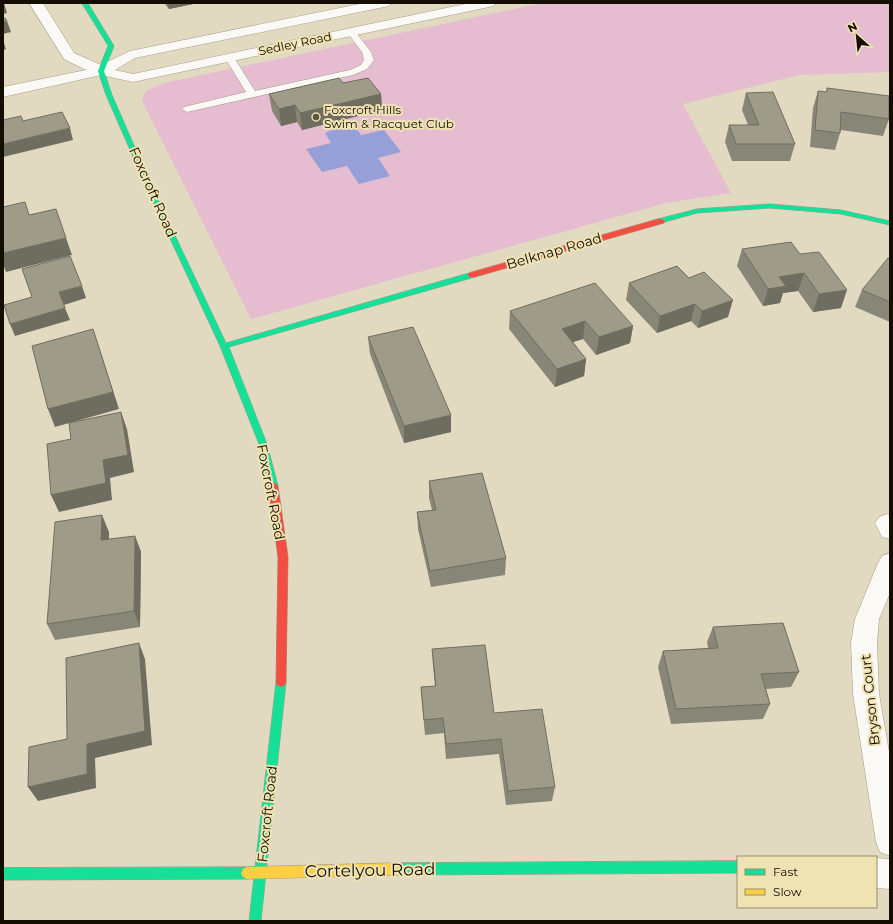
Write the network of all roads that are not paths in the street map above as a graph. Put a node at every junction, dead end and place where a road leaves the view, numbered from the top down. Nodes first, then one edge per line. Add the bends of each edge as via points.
1 (36, 3) edge
2 (85, 3) edge
3 (384, 3) edge
4 (489, 3) edge
5 (351, 32) junction
6 (230, 58) junction
7 (101, 71) junction
8 (3, 92) edge
9 (252, 94) junction
10 (187, 108) dead end
11 (890, 223) edge
12 (224, 346) junction
13 (890, 563) edge
14 (890, 842) edge
15 (737, 867) edge
16 (261, 873) junction
17 (877, 873) edge
18 (3, 874) edge
19 (890, 874) edge
20 (255, 921) edge

1 - 7 street via 69,56
2 - 7 street via 111,46
3 - 7 street, Sedley Road via 130,55
4 - 5 street, Sedley Road
5 - 6 street, Sedley Road
5 - 9 lane via 369,60 364,67 353,72
6 - 7 street, Sedley Road via 133,78
6 - 9 lane
7 - 8 street, Sedley Road
7 - 12 street, Foxcroft Road via 109,95
9 - 10 lane
11 - 12 street, Belknap Road via 827,210 792,206 733,206 697,211
12 - 16 street, Foxcroft Road via 263,444 274,492 282,557 282,676
13 - 14 street, Bryson Court via 867,619 864,643 866,694
15 - 16 street, Cortelyou Road via 434,868
16 - 18 street, Cortelyou Road
16 - 20 street, Foxcroft Road
17 - 19 street

